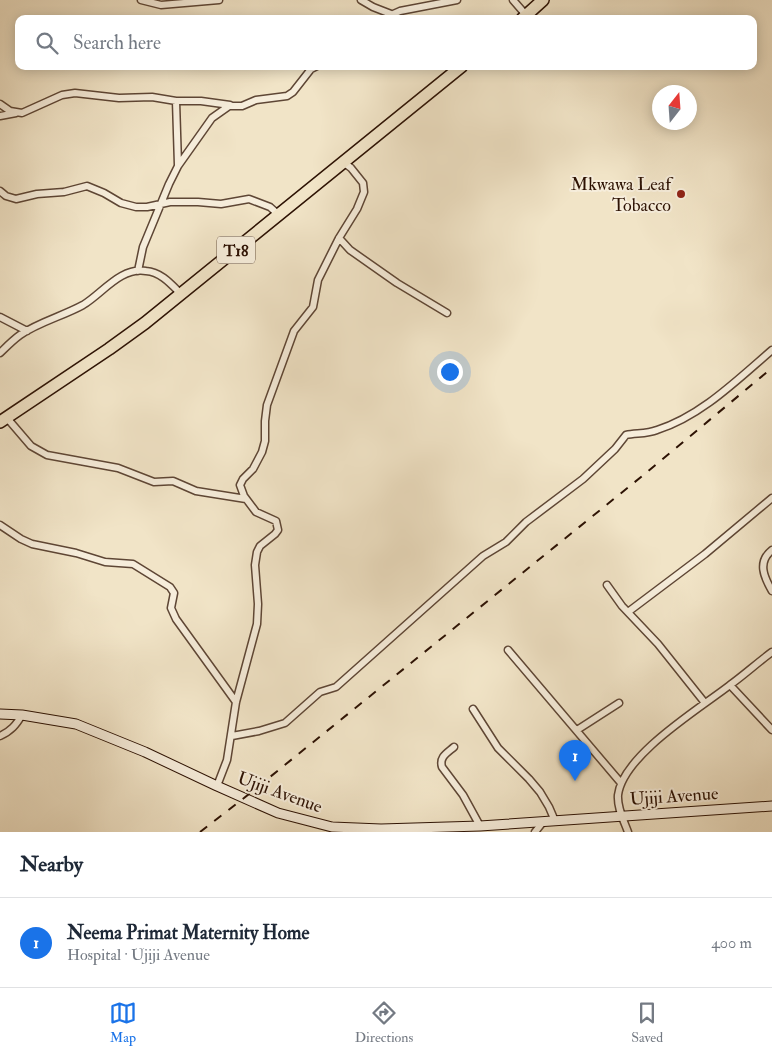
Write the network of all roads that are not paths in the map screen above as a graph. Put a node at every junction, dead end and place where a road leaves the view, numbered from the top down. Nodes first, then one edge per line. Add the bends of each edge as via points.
1 (141, 0) edge
2 (219, 0) edge
3 (361, 0) edge
4 (457, 0) edge
5 (513, 0) edge
6 (543, 0) edge
7 (391, 14) joint
8 (523, 15) edge
9 (526, 15) edge
10 (310, 70) edge
11 (457, 70) edge
12 (176, 102) junction
13 (0, 104) edge
14 (242, 106) junction
15 (18, 113) junction
16 (0, 116) edge
17 (343, 162) junction
18 (178, 166) junction
19 (0, 191) edge
20 (160, 204) junction
21 (279, 215) junction
22 (339, 238) junction
23 (138, 271) junction
24 (181, 294) junction
25 (447, 313) dead end
26 (0, 317) edge
27 (27, 331) junction
28 (772, 350) edge
29 (0, 354) edge
30 (3, 420) edge
31 (772, 498) edge
32 (246, 499) junction
33 (0, 525) edge
34 (772, 550) edge
35 (607, 585) dead end
36 (772, 590) edge
37 (628, 612) junction
38 (508, 650) dead end
39 (772, 652) edge
40 (730, 685) junction
41 (236, 702) junction
42 (618, 703) dead end
43 (705, 703) junction
44 (473, 709) dead end
45 (0, 714) edge
46 (22, 715) junction
47 (577, 730) junction
48 (772, 730) edge
49 (0, 736) edge
50 (232, 736) junction
51 (454, 747) dead end
52 (621, 783) junction
53 (217, 786) junction
54 (772, 806) edge
55 (621, 816) junction
56 (555, 821) junction
57 (543, 822) junction
58 (480, 826) junction
59 (331, 829) edge
60 (369, 831) edge
61 (535, 832) edge
62 (628, 832) edge

1 - 2 street via 161,5
3 - 7 street
4 - 7 street
5 - 8 street
6 - 9 highway
10 - 14 street via 286,96 256,100
11 - 17 highway, T18
12 - 14 street via 201,101
12 - 15 street via 162,97 119,98 68,93
12 - 18 street
13 - 15 street
14 - 18 street via 229,106 212,118
15 - 16 street
17 - 21 highway, T18
17 - 22 street via 363,183 364,192
18 - 20 street
19 - 20 street via 16,199 87,186 128,206
20 - 21 street via 188,201 221,204 249,199 270,207
20 - 23 street via 143,247
21 - 24 highway, T18
22 - 25 street via 350,250 397,283
22 - 32 street via 318,280 313,307 294,330 271,394 265,414 262,452 240,486
23 - 24 street via 157,274
23 - 27 street via 119,277 85,303
24 - 30 highway, T18 via 109,349
26 - 27 street
27 - 29 street
28 - 50 street via 717,396 687,416 656,430 626,435 584,479 526,522 506,542 483,556 336,687 320,692 285,723
30 - 32 street via 47,456 118,468 154,482 173,482 196,491
31 - 37 street
32 - 41 street via 258,514 276,521 278,530 257,552 258,616
33 - 41 street via 32,544 105,562 133,564 170,587 174,593 173,613
34 - 36 street via 762,566 764,578
35 - 37 street
37 - 43 street via 651,635
38 - 47 street
39 - 40 street
40 - 43 street
40 - 48 street
41 - 50 street
42 - 47 street
43 - 52 street via 647,750
44 - 56 street via 498,748 540,792
45 - 46 main road, Ujiji Avenue
46 - 49 street via 15,726
46 - 53 main road, Ujiji Avenue via 84,727
47 - 52 street
50 - 53 street
51 - 58 street via 442,758 442,767 463,794
52 - 55 street via 618,797
53 - 59 main road, Ujiji Avenue via 278,813
54 - 55 main road, Ujiji Avenue
55 - 56 main road, Ujiji Avenue
55 - 62 street
56 - 57 main road, Ujiji Avenue
57 - 58 main road, Ujiji Avenue
57 - 61 street
58 - 60 main road, Ujiji Avenue
59 - 60 main road, Ujiji Avenue

